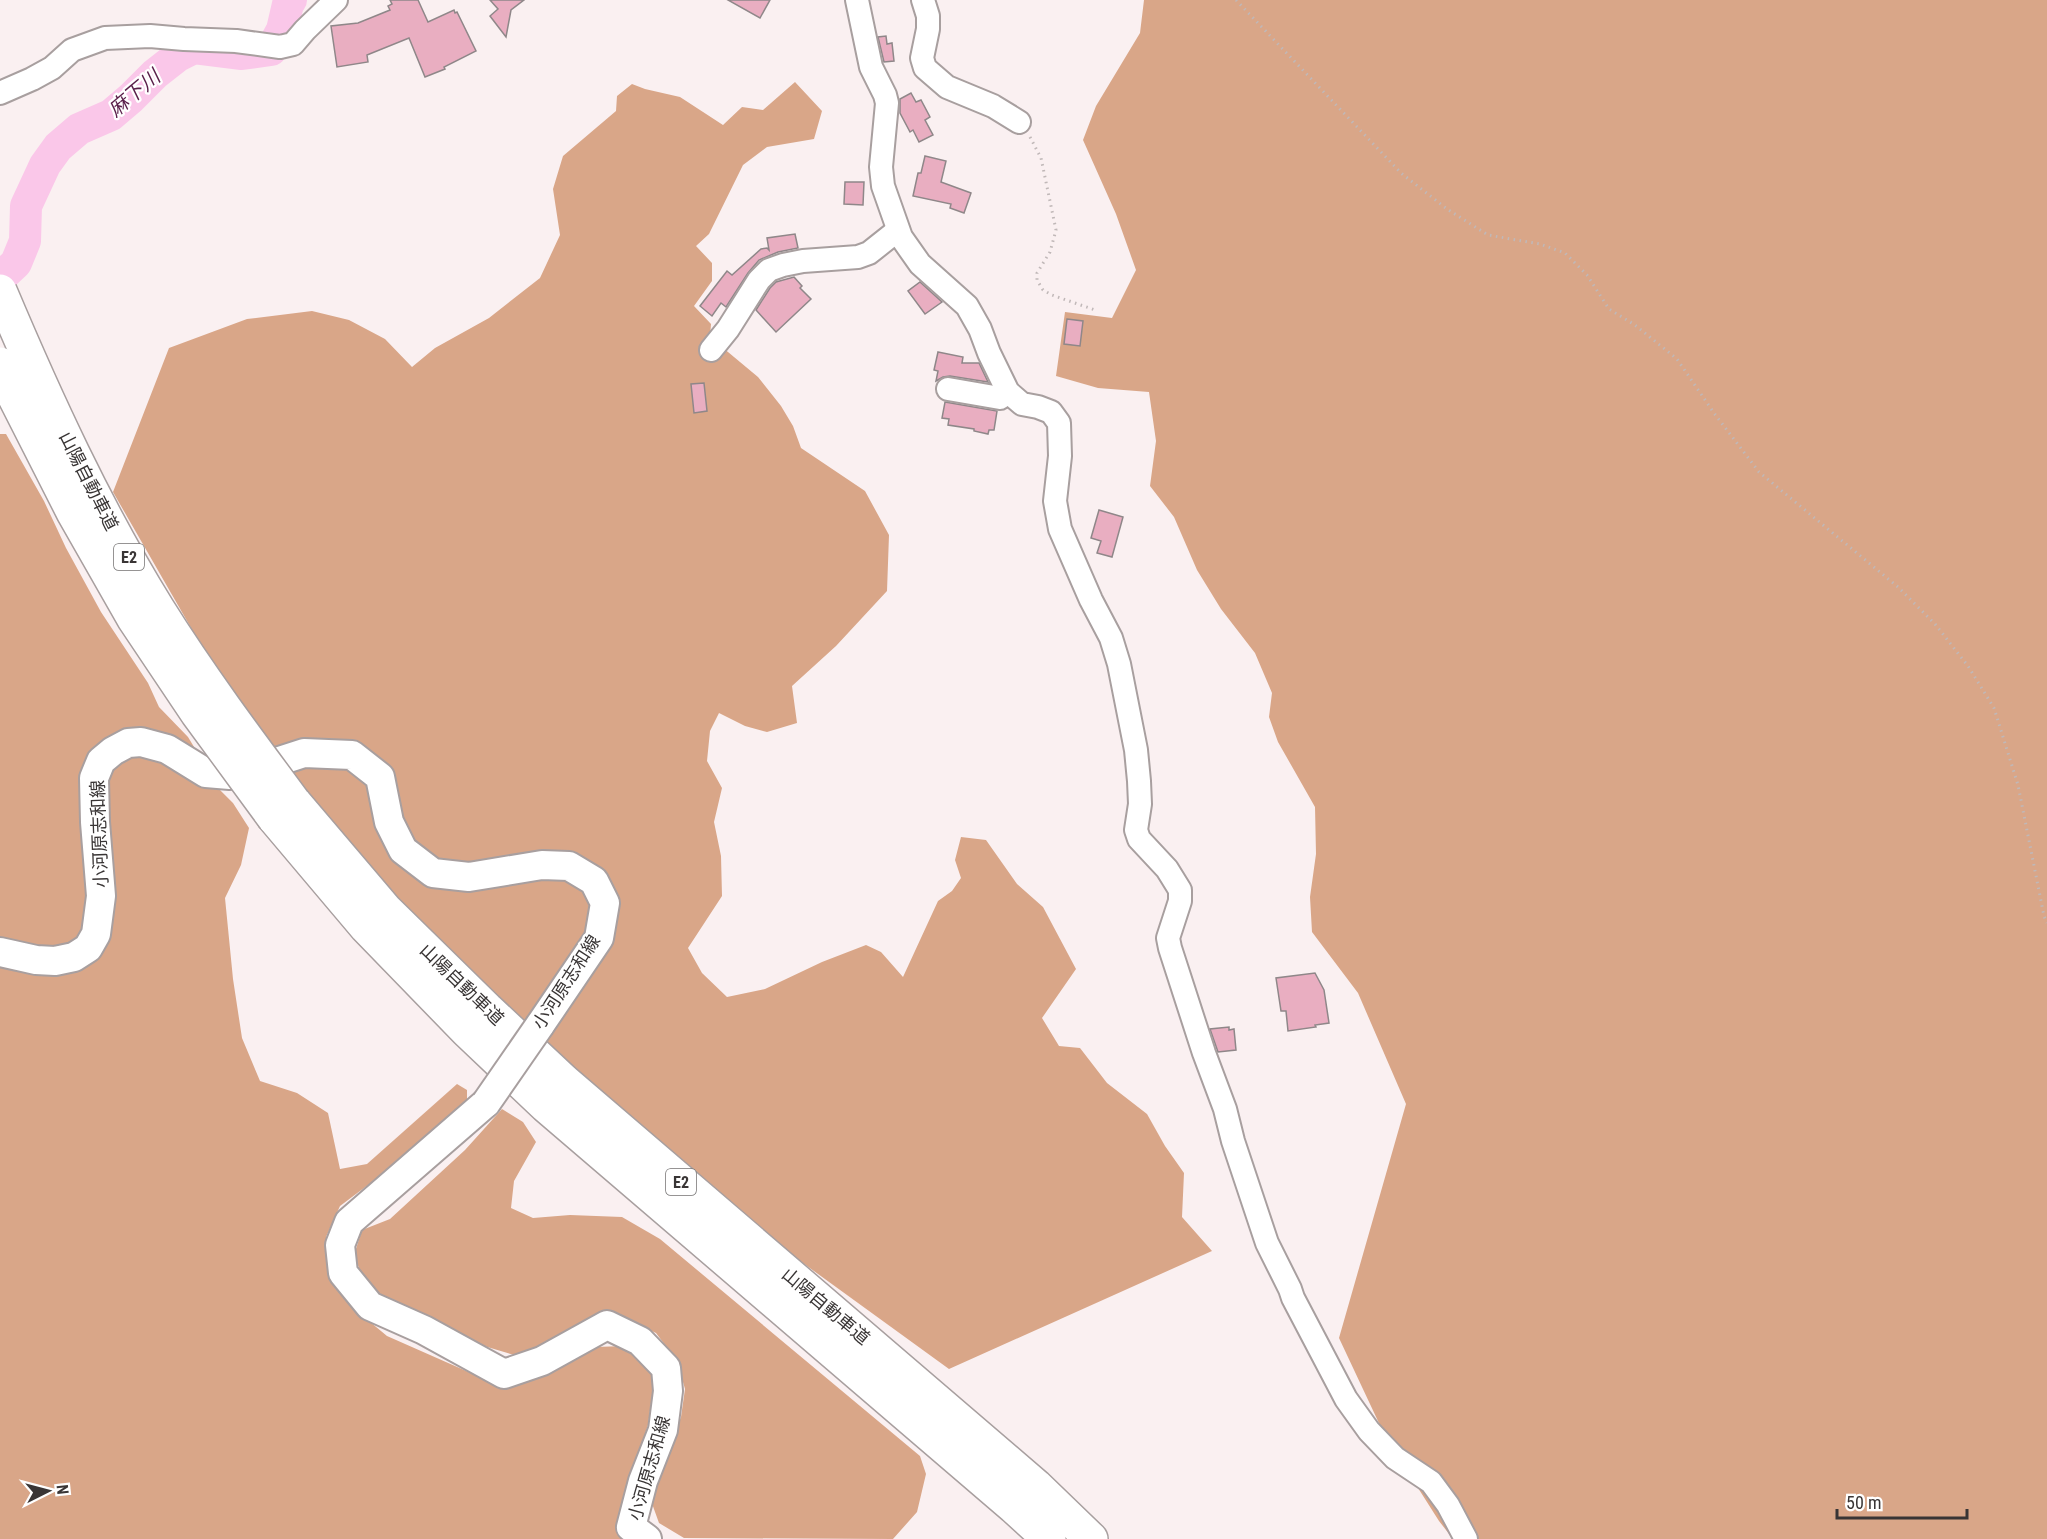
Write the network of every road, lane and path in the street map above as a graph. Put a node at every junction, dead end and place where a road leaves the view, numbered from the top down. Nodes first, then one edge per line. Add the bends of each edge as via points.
1 (336, 0) edge
2 (857, 0) edge
3 (923, 0) edge
4 (1236, 0) edge
5 (0, 93) edge
6 (1019, 122) joint
7 (898, 230) junction
8 (0, 291) edge
9 (1095, 310) dead end
10 (711, 350) dead end
11 (0, 364) edge
12 (948, 389) dead end
13 (1008, 392) junction
14 (284, 810) junction
15 (2047, 923) edge
16 (0, 952) edge
17 (647, 1539) edge
18 (1048, 1539) edge
19 (1092, 1539) edge
20 (1466, 1539) edge

1 - 5 street via 293,44 280,47 150,36 105,38 72,50 32,80
2 - 7 street via 871,67 887,103 881,167 883,186
3 - 6 street via 928,16 922,58 925,68 947,87 993,106
4 - 15 path via 1401,173 1447,209 1488,235 1565,253 1587,275 1609,309 1677,359 1759,472 1898,587 1935,624 1994,708 2018,785
6 - 9 path via 1041,158 1056,230 1037,280 1052,295
7 - 10 street via 870,253 858,257 803,261 769,270
7 - 13 street via 920,264 967,306
8 - 14 highway, 山陽自動車道 / E2, bridge via 36,376 93,491 157,607
11 - 14 highway, 山陽自動車道 / E2, bridge via 73,512 134,619 197,713
12 - 13 street via 1000,398
13 - 20 street via 1022,404 1051,412 1059,423 1055,501 1060,529 1111,638 1119,664 1136,750 1138,839 1167,869 1180,890 1168,938 1170,948 1267,1244 1346,1399 1395,1458 1431,1482
14 - 18 highway, 山陽自動車道 / E2 via 366,927 467,1031 546,1106
14 - 19 highway, 山陽自動車道 / E2 via 564,1081 1036,1486
16 - 17 main road, 小河原志和線, bridge via 55,961 74,957 88,948 96,934 101,896 94,778 100,761 128,743 167,749 206,773 230,775 304,753 352,755 380,777 389,822 403,850 433,873 469,877 542,865 569,866 594,881 605,903 599,938 540,1025 486,1102 349,1222 340,1245 343,1273 370,1306 424,1330 504,1374 542,1360 607,1325 640,1341 666,1368 668,1391 663,1430 643,1480 631,1527

